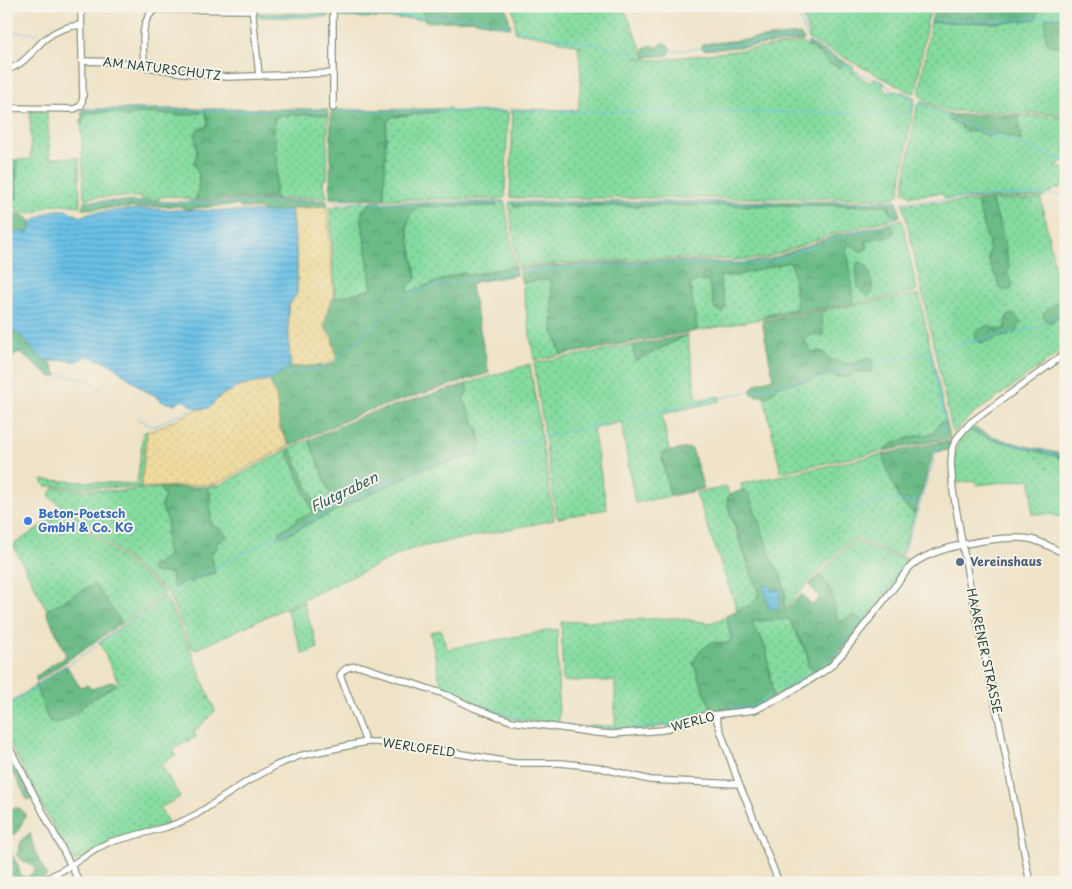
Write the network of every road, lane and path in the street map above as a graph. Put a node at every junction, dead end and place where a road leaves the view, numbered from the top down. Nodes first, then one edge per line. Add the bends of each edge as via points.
1 (81, 6) edge
2 (333, 6) edge
3 (252, 8) edge
4 (82, 26) junction
5 (82, 61) junction
6 (144, 66) junction
7 (6, 70) edge
8 (333, 73) junction
9 (259, 76) junction
10 (6, 108) edge
11 (333, 108) dead end
12 (1066, 353) edge
13 (962, 544) junction
14 (1066, 554) edge
15 (715, 715) junction
16 (6, 741) edge
17 (366, 742) junction
18 (739, 784) junction
19 (70, 866) junction
20 (38, 883) edge
21 (80, 883) edge
22 (779, 883) edge
23 (1030, 883) edge

1 - 4 street
2 - 8 street
3 - 6 street via 156,9 144,22
3 - 9 street
4 - 5 street
4 - 7 street via 71,26 52,34 24,61
5 - 6 street, AM NATURSCHUTZ
5 - 10 street via 83,101 79,107
6 - 9 street, AM NATURSCHUTZ via 207,76
8 - 9 street, AM NATURSCHUTZ
8 - 11 street
12 - 13 street, HAARENER STRASSE via 970,423 957,438 951,464
13 - 14 street, WERLO via 1026,539
13 - 15 street, WERLO via 915,562 826,670 760,708
13 - 23 street, HAARENER STRASSE
15 - 17 street, WERLO via 663,730 636,732 597,733 547,727 511,721 447,694 353,665 340,675
15 - 18 street
16 - 19 street
17 - 18 street, WERLOFELD via 515,763 597,766 650,780
17 - 19 street, WERLOFELD via 299,756 248,781 197,814 167,827 110,842
18 - 22 street
19 - 20 street, WERLOFELD
19 - 21 street

